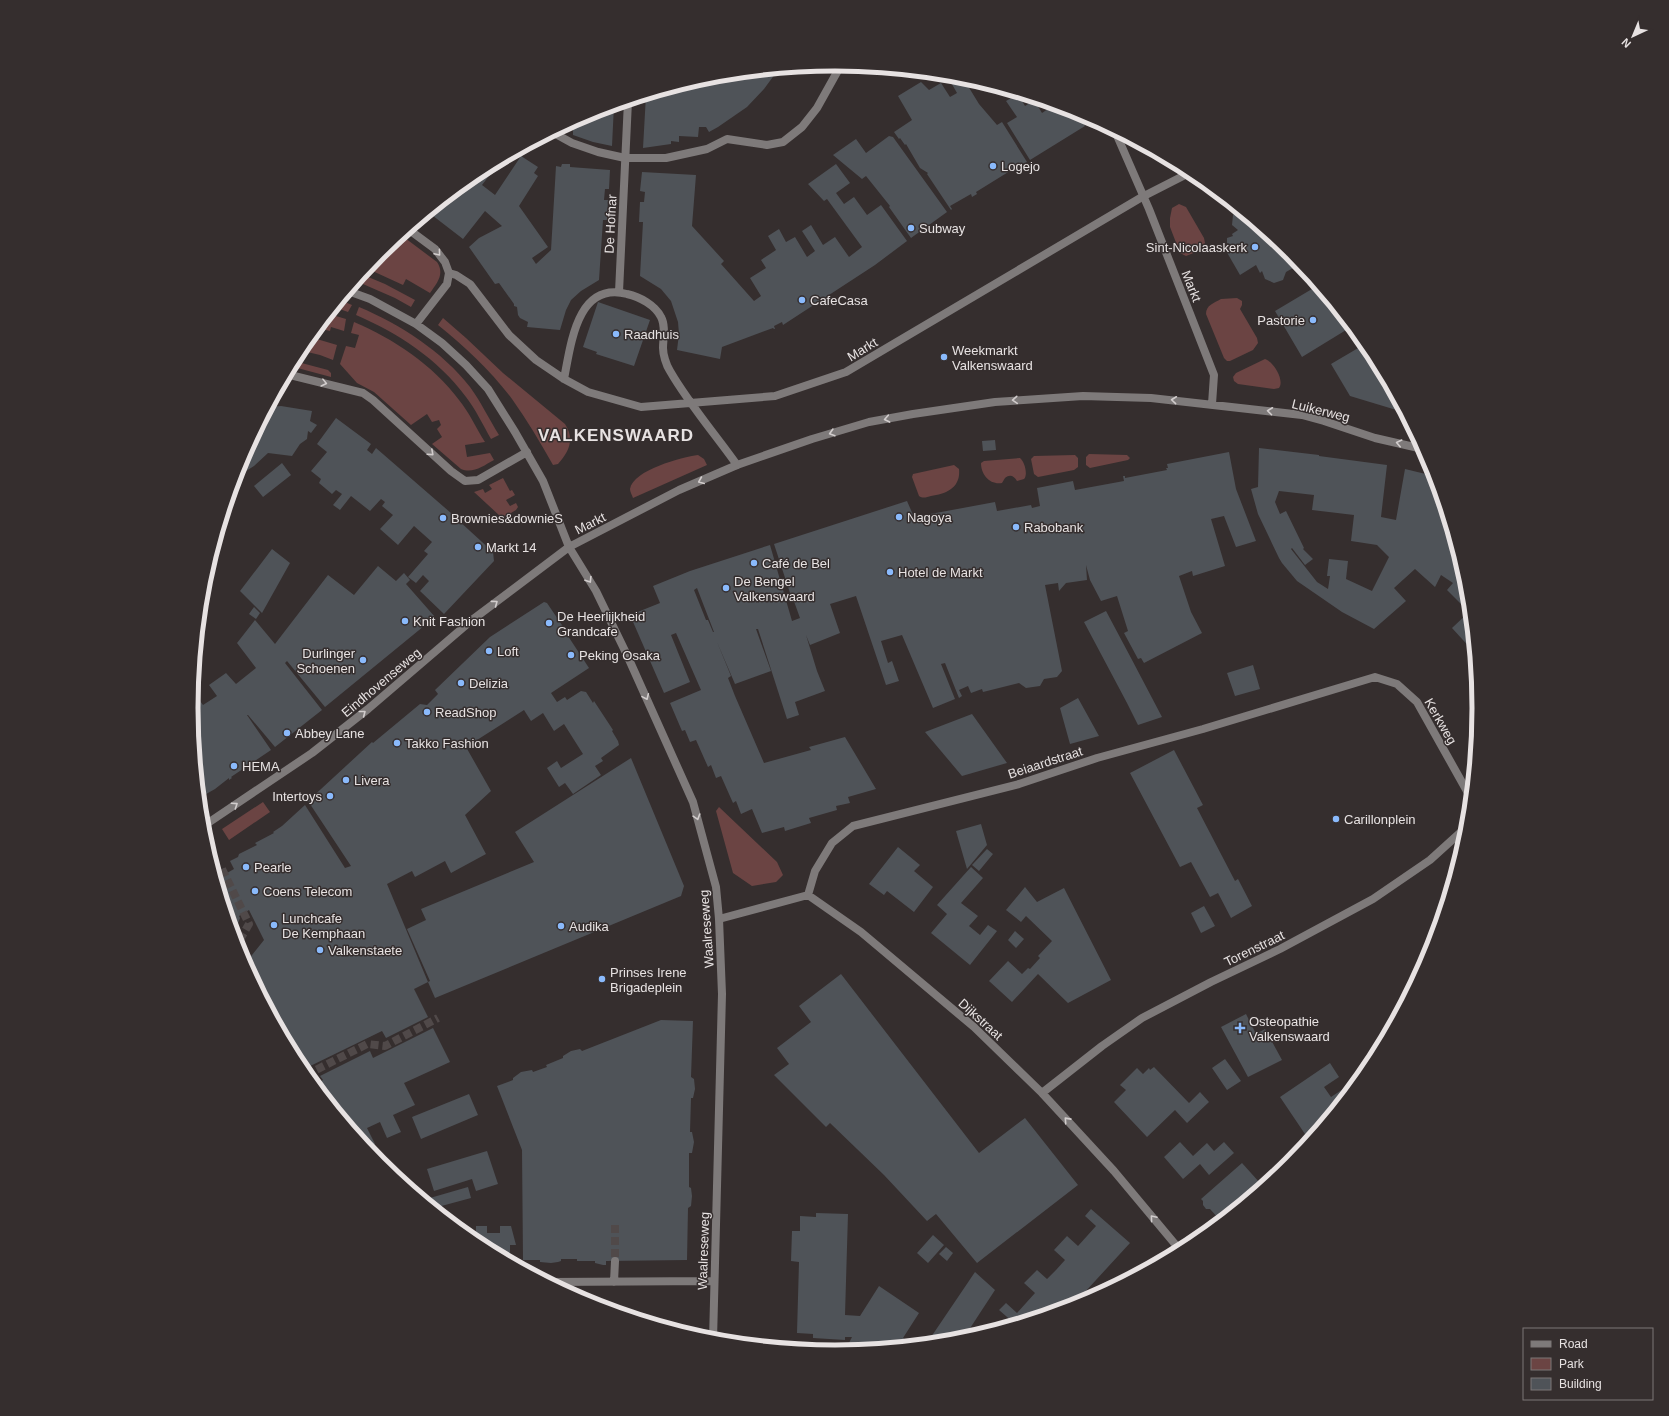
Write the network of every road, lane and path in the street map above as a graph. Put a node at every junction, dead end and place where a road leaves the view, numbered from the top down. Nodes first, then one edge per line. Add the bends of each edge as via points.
1 (837, 71) edge
2 (628, 106) edge
3 (557, 135) edge
4 (1118, 138) edge
5 (625, 158) junction
6 (1184, 175) edge
7 (1142, 197) junction
8 (411, 232) edge
9 (449, 273) junction
10 (619, 292) junction
11 (352, 293) edge
12 (416, 324) junction
13 (292, 375) edge
14 (564, 379) junction
15 (692, 403) junction
16 (1212, 404) junction
17 (1416, 447) edge
18 (527, 452) junction
19 (737, 465) junction
20 (569, 547) junction
21 (1324, 691) joint
22 (1466, 790) edge
23 (208, 823) edge
24 (1459, 834) edge
25 (808, 895) junction
26 (719, 919) junction
27 (1042, 1093) junction
28 (1176, 1245) edge
29 (615, 1261) tunnel mouth
30 (714, 1281) junction
31 (559, 1282) edge
32 (614, 1282) junction
33 (713, 1334) edge

1 - 5 street via 802,127 783,142 767,145 727,139 708,149 666,158
2 - 5 street, De Hofnar
3 - 5 street via 598,152
4 - 7 street
5 - 10 street, De Hofnar
6 - 7 street
7 - 15 street, Markt via 846,372 775,396
7 - 16 street, Markt via 1214,375
8 -> 9 street via 435,249 445,262
9 - 12 street via 447,284
9 - 14 street, Markt via 470,284 509,335 536,360
10 - 14 street via 593,298 582,312 576,326
10 - 15 street via 643,300 662,318 663,350 669,369
11 - 12 street, Markt via 370,299
12 - 18 street, Markt via 442,343 475,374 488,389
13 -> 18 street via 363,393 465,481 478,480
14 - 15 street, Markt via 588,392 641,407
15 - 19 street
17 -> 16 street, Luikerweg via 1375,438 1302,415
16 -> 19 street, Markt via 1151,398 1083,396 996,402 869,422
18 - 20 street, Markt via 543,482
19 -> 20 street, Markt via 679,490
23 -> 20 street, Eindhovenseweg via 312,753 472,620
20 -> 26 street, Waalreseweg via 603,606 693,802 716,887
21 - 22 street, Kerkweg via 1375,676 1397,684 1417,702
21 - 25 street, Beiaardstraat via 1018,784 853,826 832,843 815,871
24 - 27 street, Torenstraat via 1430,860 1373,899 1142,1018
25 - 26 street
25 - 27 street, Dijkstraat via 861,932 945,1002
26 - 30 street, Waalreseweg via 722,1002
28 -> 27 street, Dijkstraat via 1114,1171
29 - 32 street
30 - 32 street
30 - 33 street, Waalreseweg
31 - 32 street

